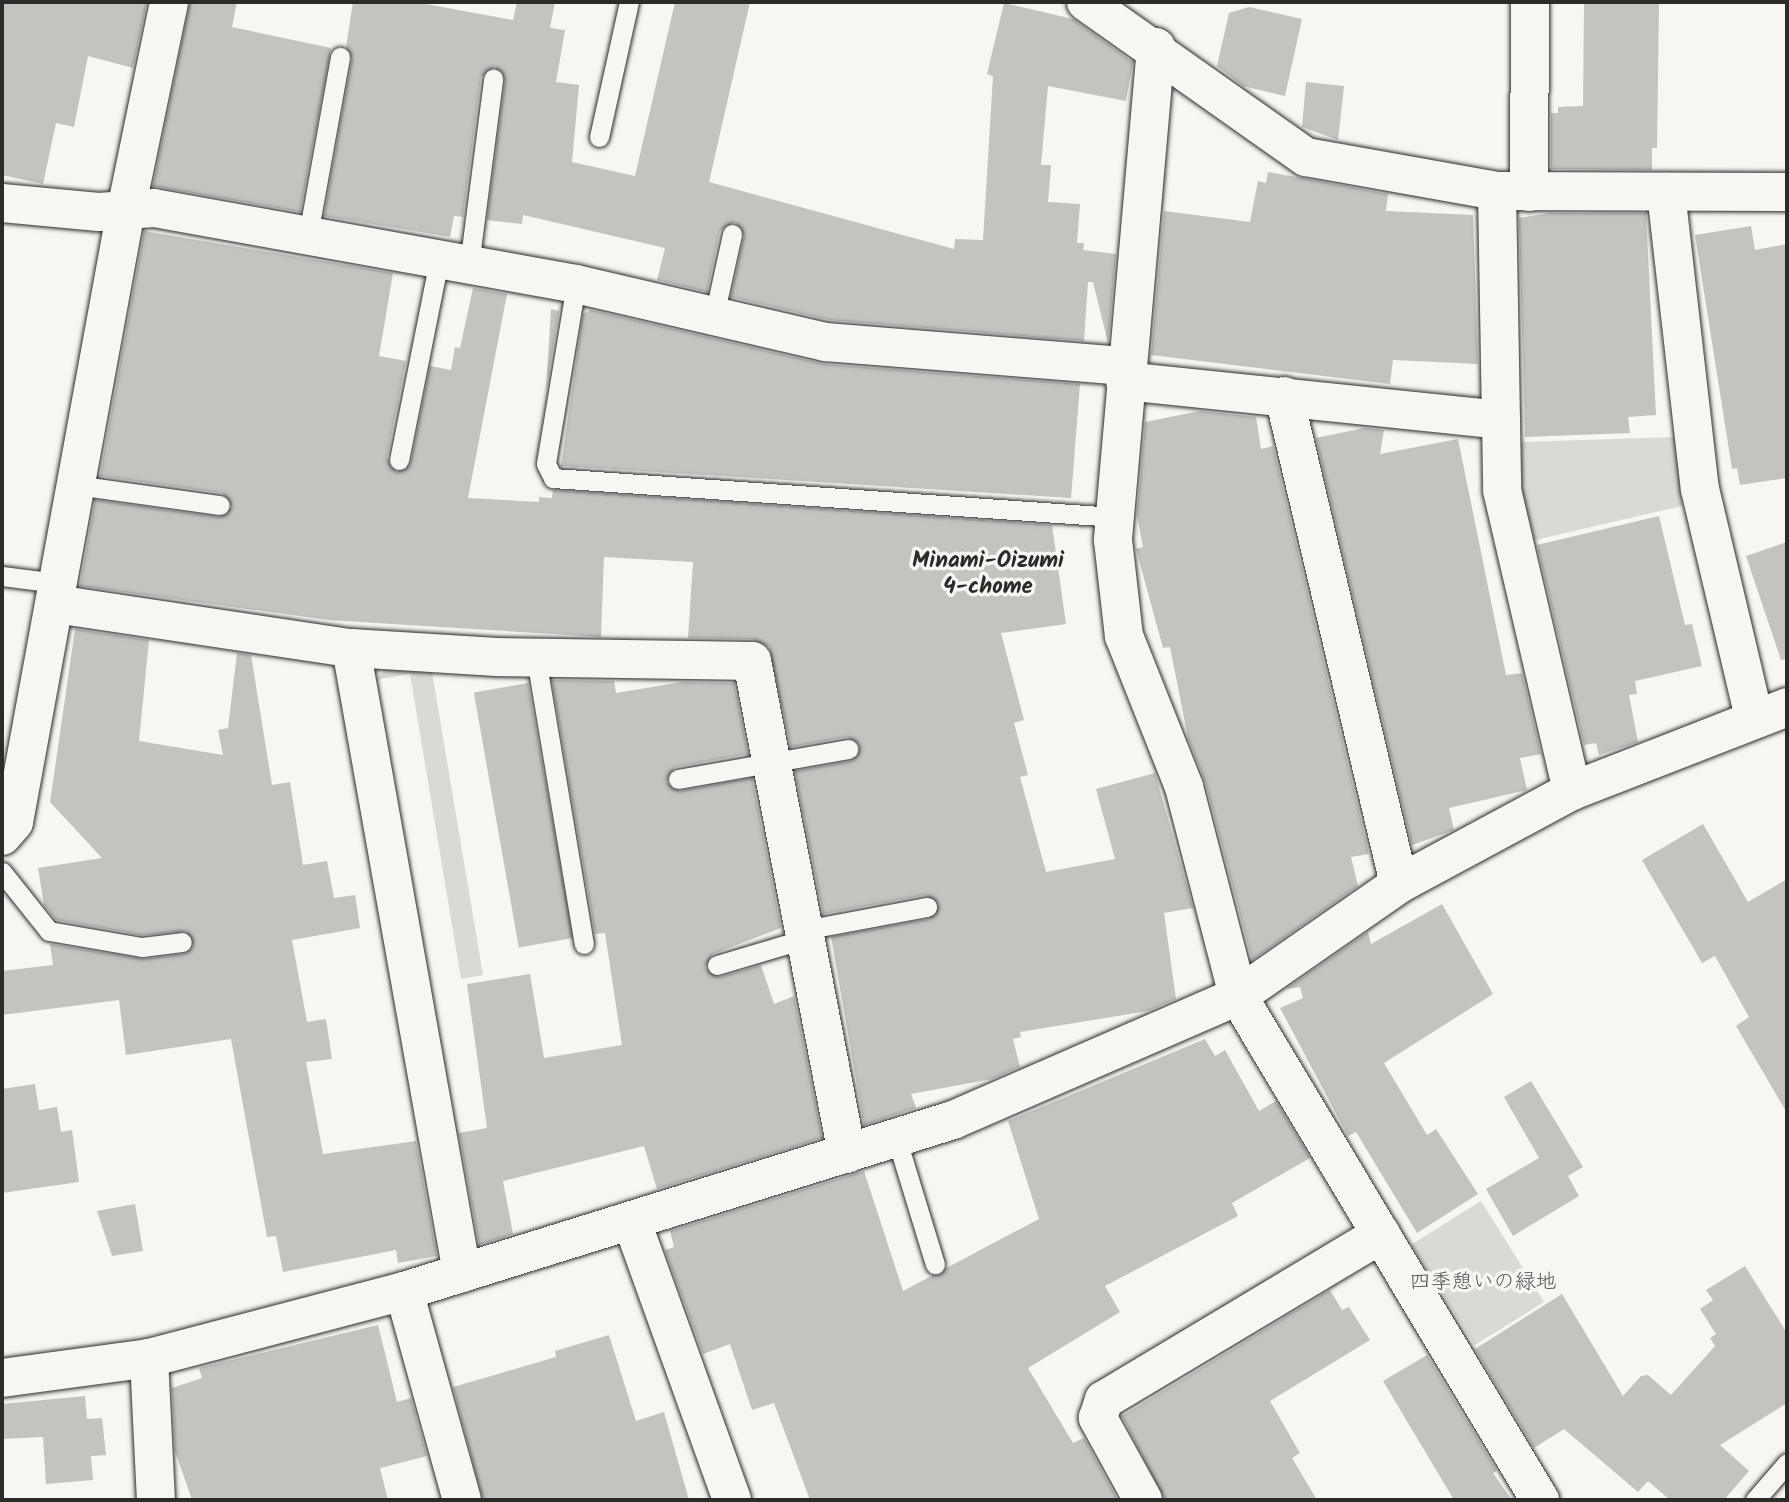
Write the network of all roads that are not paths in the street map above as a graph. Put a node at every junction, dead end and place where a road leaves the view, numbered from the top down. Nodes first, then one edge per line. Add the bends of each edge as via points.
1 (169, 2) edge
2 (629, 2) edge
3 (1086, 2) edge
4 (1531, 2) edge
5 (1156, 47) junction
6 (340, 57) dead end
7 (492, 79) dead end
8 (598, 137) dead end
9 (1513, 191) junction
10 (1787, 191) edge
11 (1666, 192) junction
12 (2, 203) edge
13 (125, 210) junction
14 (733, 234) dead end
15 (308, 235) junction
16 (454, 262) junction
17 (576, 284) junction
18 (714, 316) junction
19 (1125, 374) junction
20 (1284, 396) junction
21 (1501, 420) junction
22 (398, 460) dead end
23 (75, 485) junction
24 (220, 505) dead end
25 (1115, 517) junction
26 (2, 576) edge
27 (56, 594) junction
28 (351, 648) junction
29 (536, 658) junction
30 (1771, 712) edge
31 (848, 749) dead end
32 (772, 762) junction
33 (678, 779) dead end
34 (1572, 792) junction
35 (2, 836) edge
36 (2, 872) edge
37 (1399, 884) junction
38 (927, 907) dead end
39 (805, 936) junction
40 (182, 942) dead end
41 (584, 944) dead end
42 (717, 965) dead end
43 (1238, 996) junction
44 (897, 1140) junction
45 (847, 1154) junction
46 (632, 1222) junction
47 (1381, 1234) junction
48 (935, 1264) dead end
49 (462, 1273) junction
50 (404, 1291) junction
51 (149, 1358) junction
52 (2, 1378) edge
53 (1787, 1464) edge
54 (156, 1500) edge
55 (462, 1500) edge
56 (732, 1500) edge
57 (1143, 1500) edge
58 (1540, 1500) edge
59 (1755, 1500) edge

1 - 13 street
2 - 8 lane
3 - 5 street
4 - 9 street
5 - 9 street via 1306,157
5 - 19 street
6 - 15 lane
7 - 16 lane
9 - 11 street
9 - 21 street
10 - 11 street
11 - 30 street via 1700,489
12 - 13 street
13 - 15 street via 154,208
13 - 23 street
14 - 18 lane
15 - 16 street
16 - 17 street
16 - 22 lane
17 - 18 street
17 - 25 lane via 546,464 553,478
18 - 19 street via 826,342
19 - 20 street
19 - 25 street
20 - 21 street
20 - 37 street
21 - 34 street via 1502,490
23 - 24 lane
23 - 27 street
25 - 43 street via 1124,636 1184,787
26 - 27 lane
27 - 28 street
27 - 35 street via 14,822
28 - 29 street
28 - 49 street
29 - 32 street via 752,661
29 - 41 lane
30 - 34 street
31 - 32 lane
32 - 33 lane
32 - 39 street
34 - 37 street
36 - 40 lane via 49,931 142,947
37 - 43 street
38 - 39 lane via 820,927
39 - 42 lane
39 - 45 street
43 - 44 street via 1041,1086
43 - 47 street
44 - 45 street
44 - 48 lane
45 - 46 street
46 - 49 street
46 - 56 street
47 - 57 street via 1104,1400 1097,1419
47 - 58 street
49 - 50 street
50 - 51 street
50 - 55 street
51 - 52 street
51 - 54 street
53 - 59 lane

